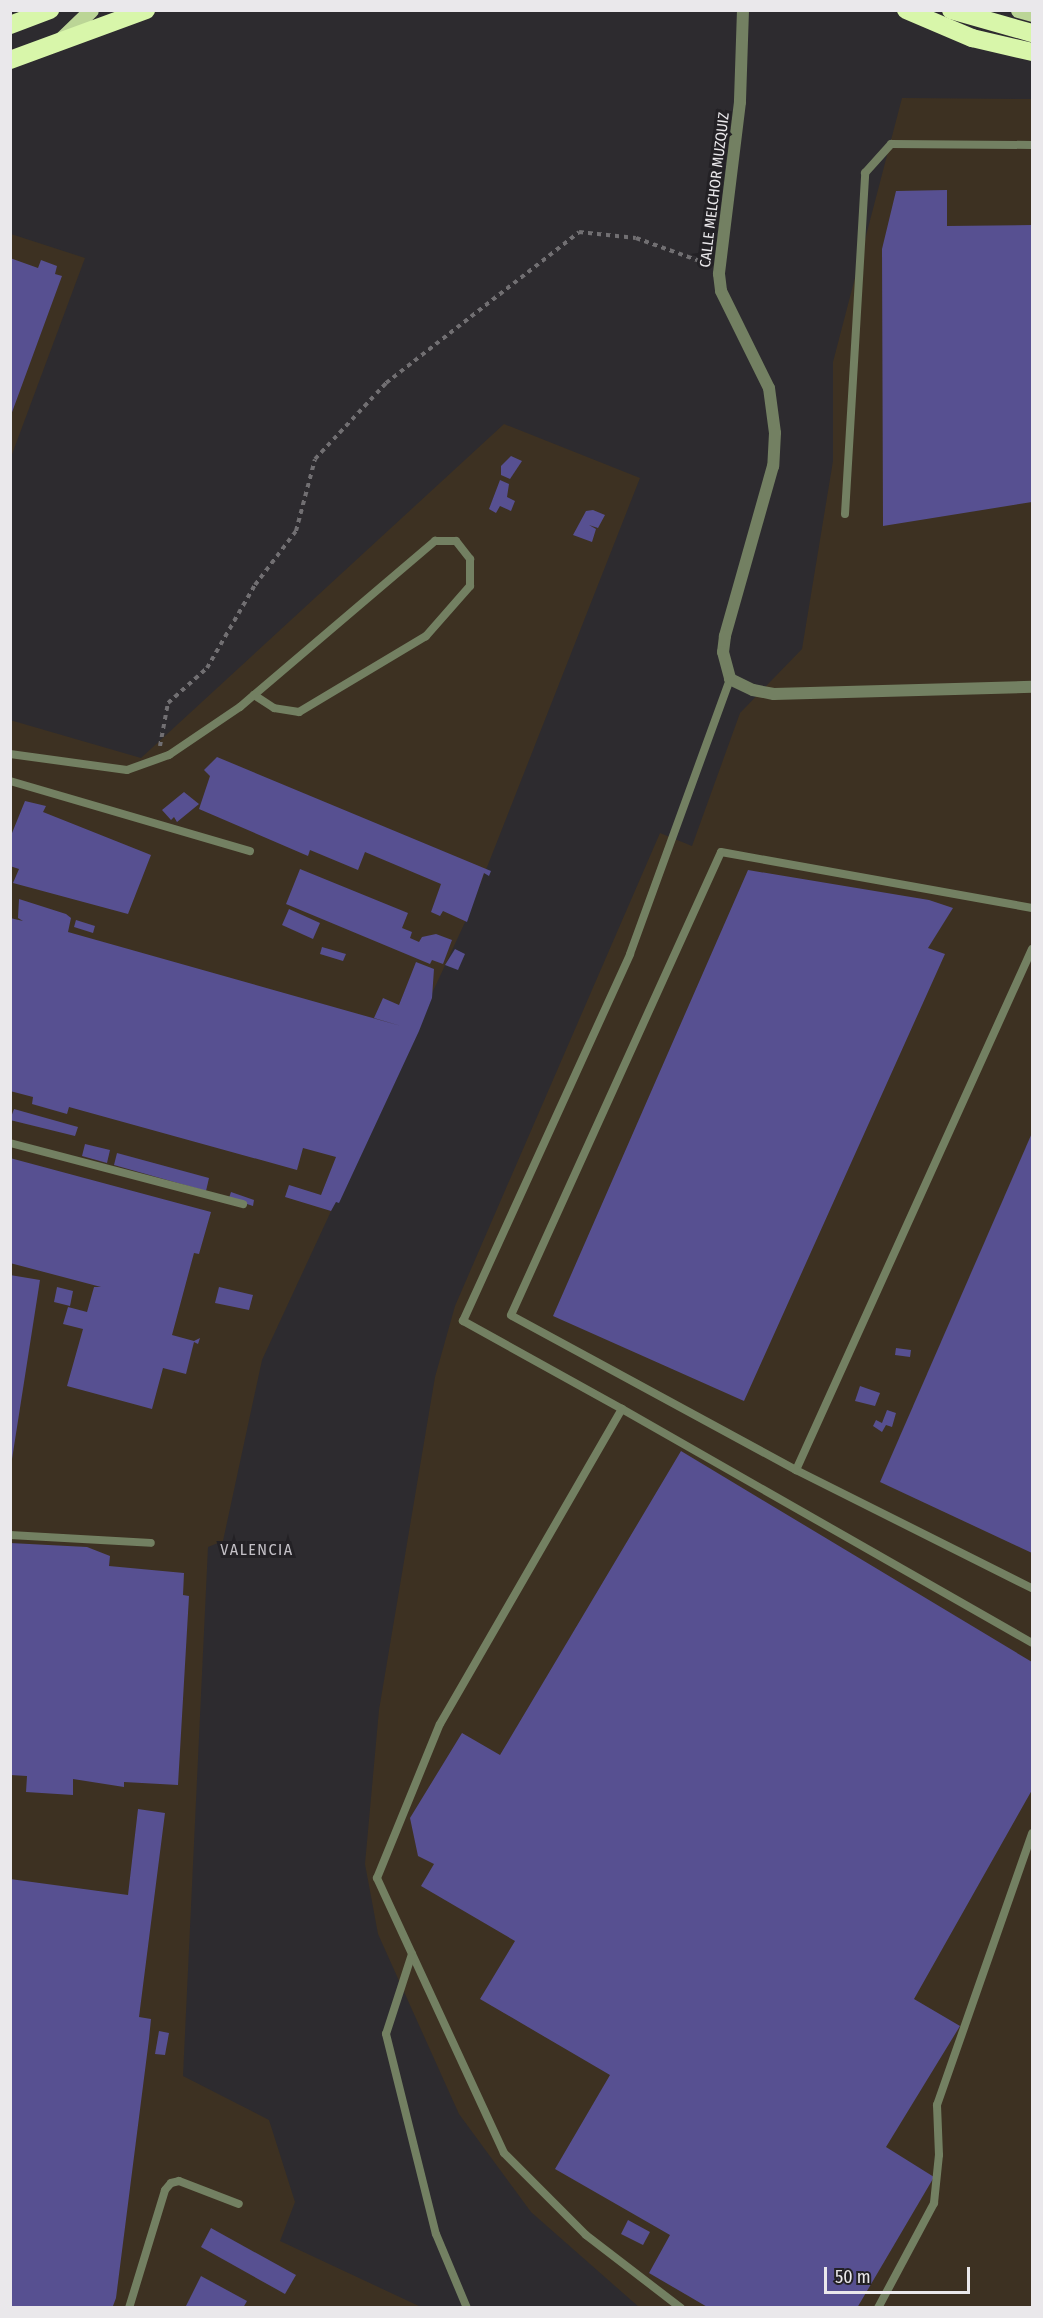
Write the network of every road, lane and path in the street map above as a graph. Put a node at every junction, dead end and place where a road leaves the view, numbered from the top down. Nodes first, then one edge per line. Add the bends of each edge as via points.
1 (50, 10) edge
2 (91, 10) edge
3 (146, 10) edge
4 (743, 10) edge
5 (906, 10) edge
6 (951, 10) edge
7 (1018, 10) edge
8 (1032, 14) edge
9 (10, 25) edge
10 (1032, 33) edge
11 (60, 40) junction
12 (1032, 52) edge
13 (10, 60) edge
14 (1032, 145) edge
15 (719, 274) junction
16 (845, 514) dead end
17 (730, 678) junction
18 (1032, 687) edge
19 (254, 694) junction
20 (10, 754) edge
21 (146, 765) junction
22 (10, 781) edge
23 (250, 851) dead end
24 (1032, 908) edge
25 (1032, 950) edge
26 (10, 1143) edge
27 (243, 1204) dead end
28 (622, 1409) junction
29 (796, 1470) junction
30 (10, 1535) edge
31 (151, 1543) dead end
32 (1032, 1588) edge
33 (1032, 1643) edge
34 (1032, 1833) edge
35 (412, 1954) junction
36 (239, 2204) dead end
37 (129, 2307) edge
38 (467, 2307) edge
39 (681, 2307) edge
40 (878, 2307) edge

1 - 9 highway
2 - 11 main road
3 - 11 highway
4 - 15 street, CALLE MELCHOR MUZQUIZ via 740,102
5 - 12 highway via 972,38
6 - 10 highway
7 - 8 main road
11 - 13 highway
14 - 16 lane via 891,144 865,173
15 - 17 street, CALLE MELCHOR MUZQUIZ via 721,291 769,387 775,432 773,466 725,636 723,652
15 - 21 path via 714,267 636,238 579,232 386,383 315,459 296,531 255,585 207,668 168,703 158,756
17 - 18 street via 753,690 774,693
17 - 28 lane via 630,954 463,1321
19 - 19 lane via 274,708 299,712 426,636 470,586 470,559 456,541 435,541
19 - 21 lane via 196,738
20 - 21 lane via 106,769 127,770
22 - 23 lane
24 - 29 lane via 721,852 511,1315
25 - 29 lane
26 - 27 lane
28 - 33 lane
28 - 35 lane via 440,1724 377,1878
29 - 32 lane
30 - 31 lane
34 - 40 lane via 937,2105 939,2156 934,2203
35 - 38 lane via 386,2034 436,2234
35 - 39 lane via 504,2153 586,2235
36 - 37 lane via 179,2181 171,2183 165,2190

